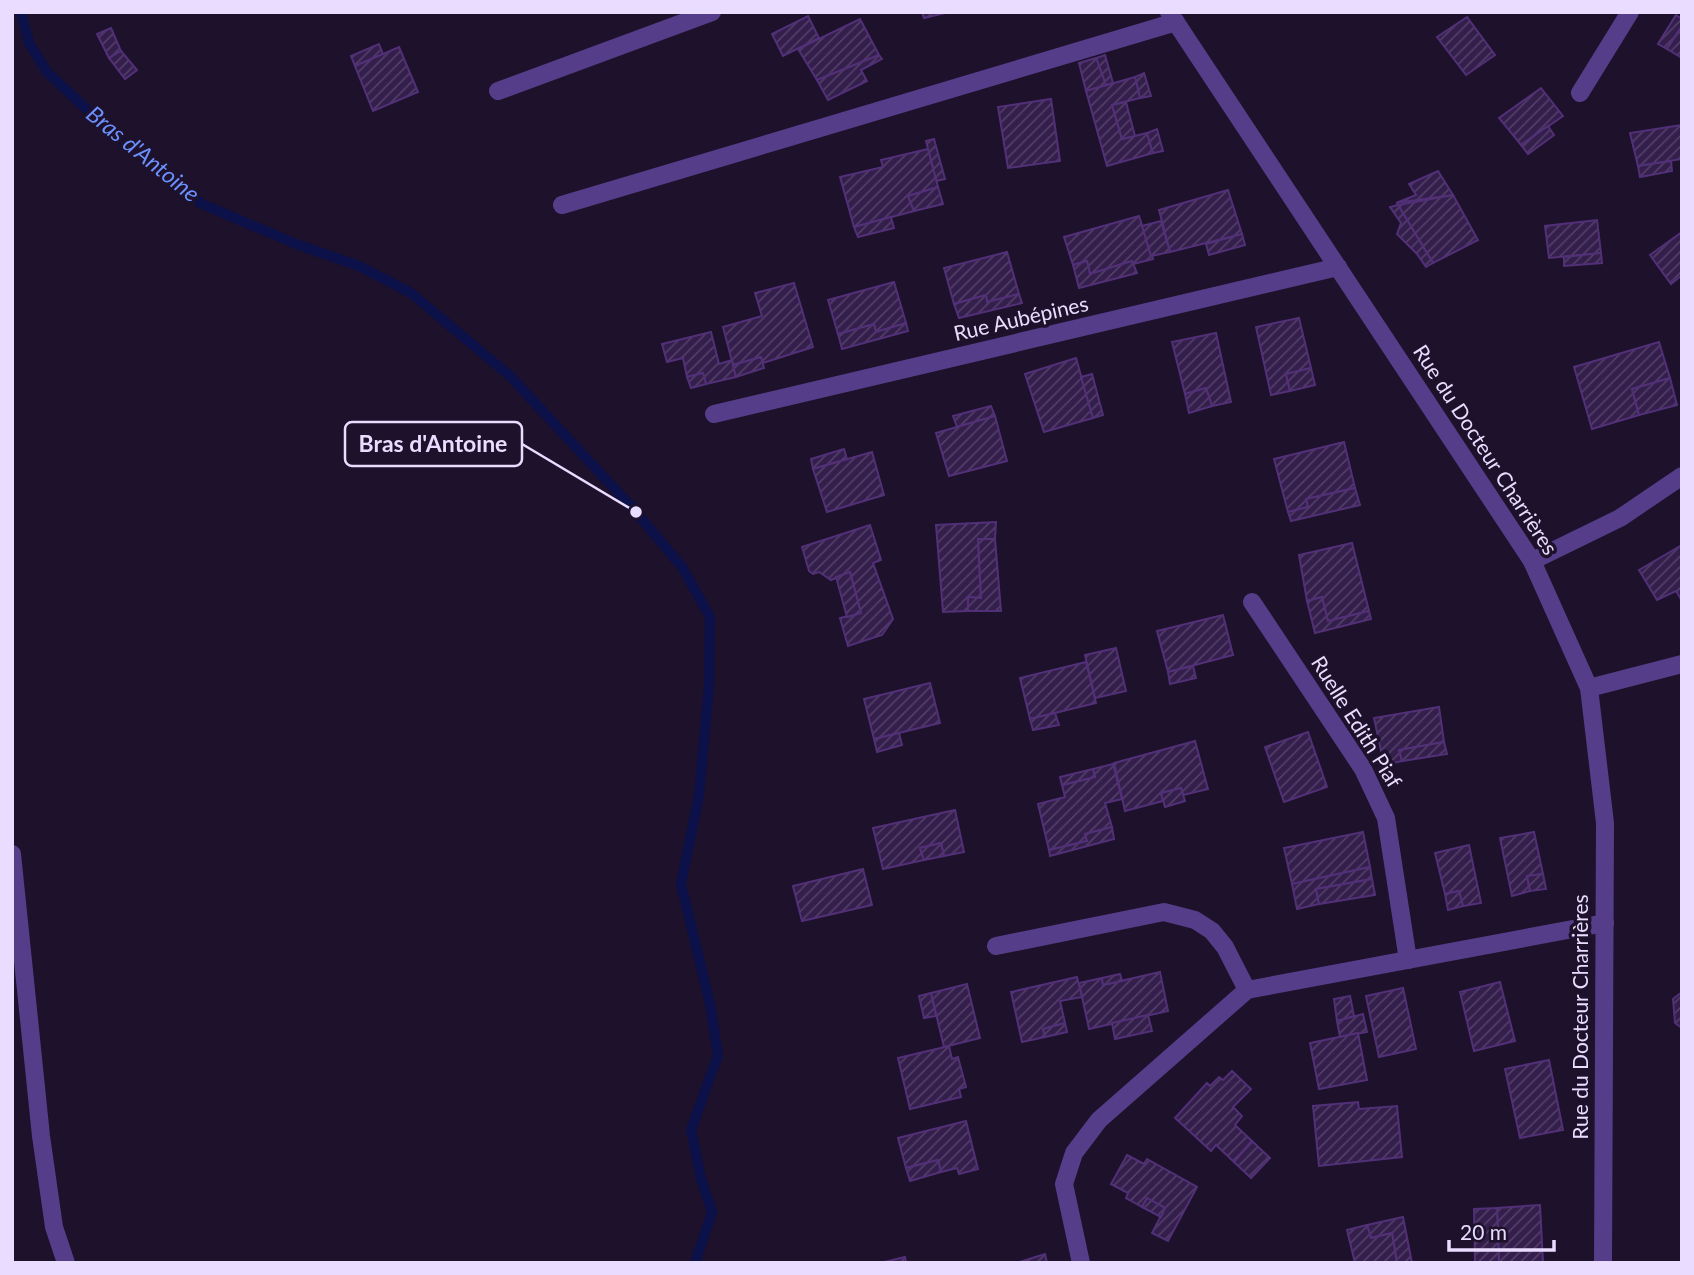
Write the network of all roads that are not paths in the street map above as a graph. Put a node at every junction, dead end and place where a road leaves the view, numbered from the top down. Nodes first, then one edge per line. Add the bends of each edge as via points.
1 (712, 12) edge
2 (1630, 12) edge
3 (1173, 17) edge
4 (498, 91) dead end
5 (1580, 93) dead end
6 (562, 205) dead end
7 (1338, 267) junction
8 (714, 414) dead end
9 (1682, 476) edge
10 (1532, 561) junction
11 (1252, 602) dead end
12 (1682, 664) edge
13 (1588, 688) junction
14 (12, 854) edge
15 (1605, 923) junction
16 (996, 946) dead end
17 (1408, 960) junction
18 (1247, 990) junction
19 (66, 1263) edge
20 (1081, 1263) edge
21 (1603, 1263) edge

1 - 4 street
2 - 5 street
3 - 6 street
3 - 7 street, Rue du Docteur Charrières
7 - 8 street, Rue Aubépines
7 - 10 street, Rue du Docteur Charrières
9 - 10 street via 1620,518
10 - 13 street, Rue du Docteur Charrières
11 - 17 street, Ruelle Edith Piaf via 1363,769 1386,818
12 - 13 street
13 - 15 street, Rue du Docteur Charrières via 1605,823
14 - 19 street via 41,1136 54,1227
15 - 17 street
15 - 21 street, Rue du Docteur Charrières
16 - 18 street via 1164,912 1195,920 1212,931
17 - 18 street
18 - 20 street via 1099,1120 1074,1153 1064,1184

